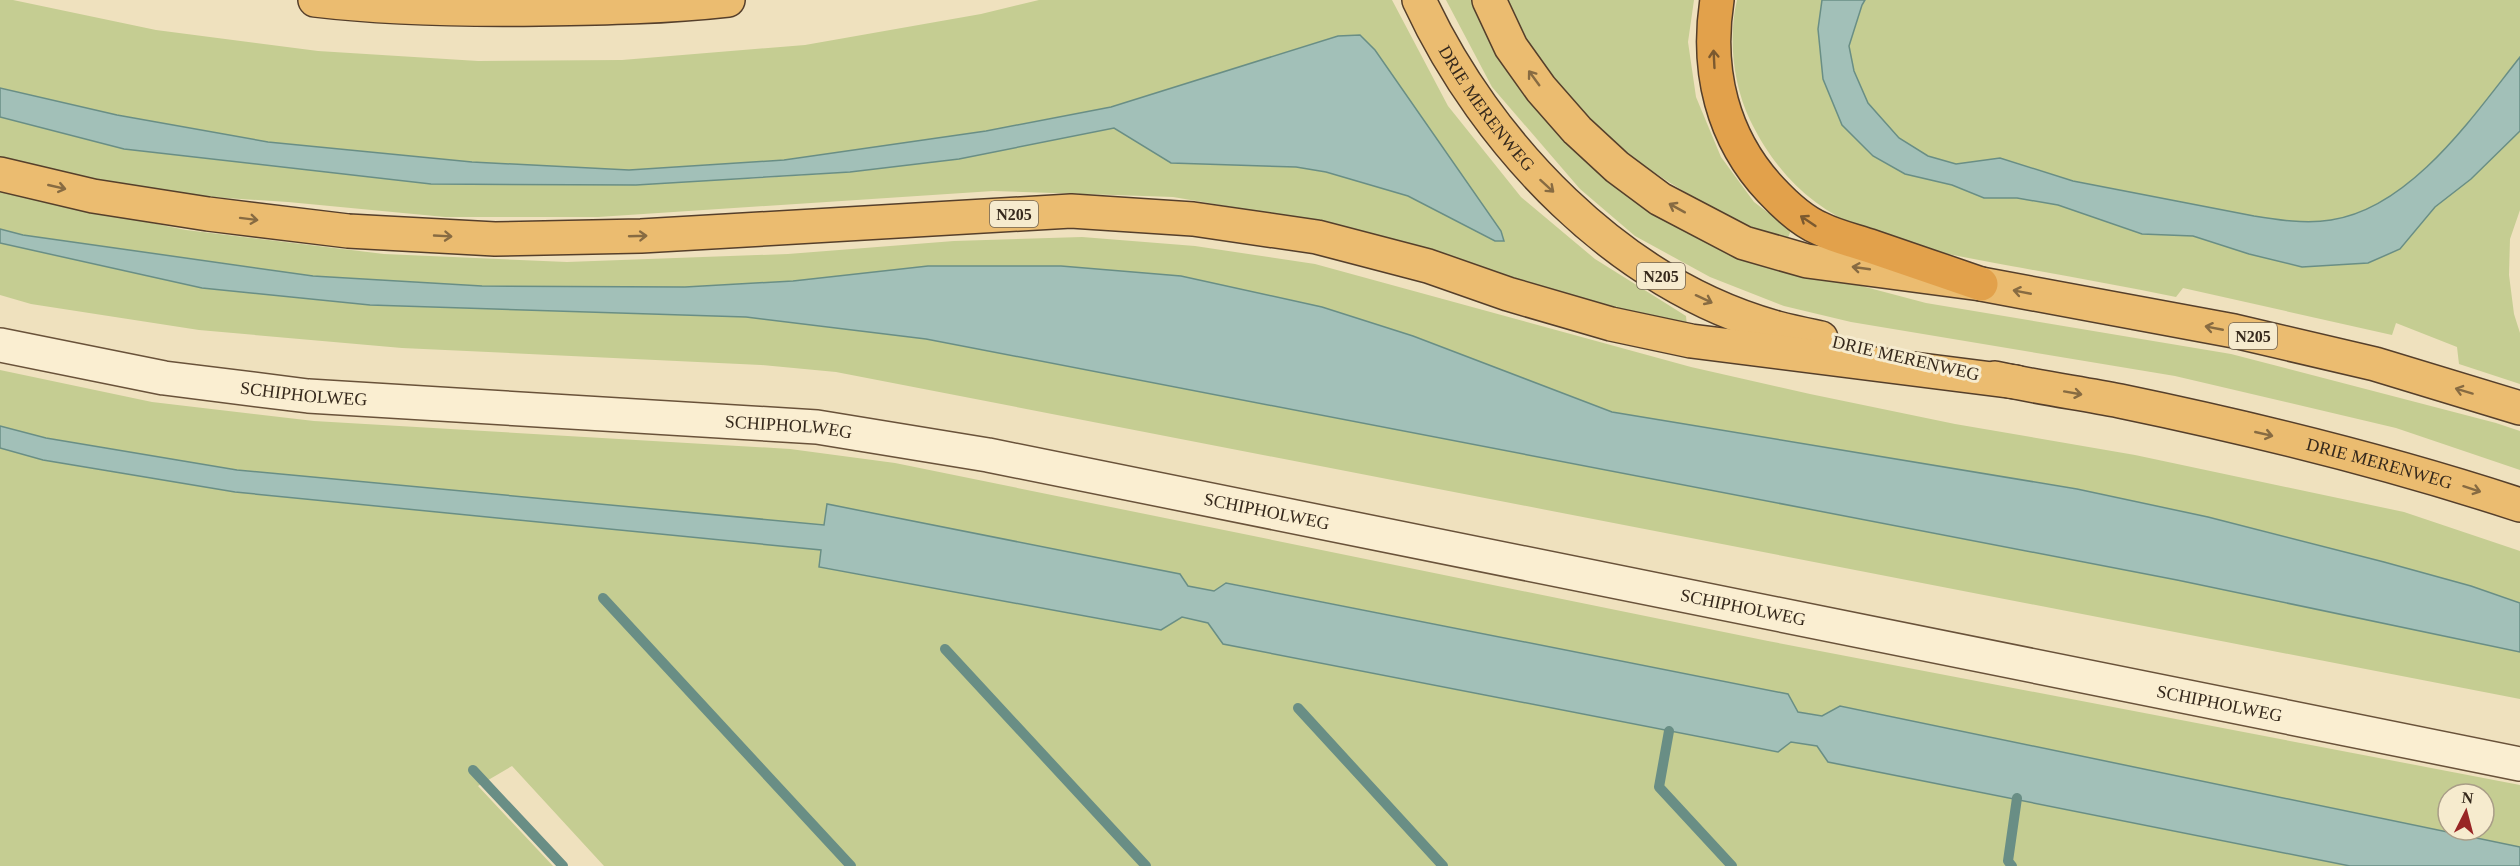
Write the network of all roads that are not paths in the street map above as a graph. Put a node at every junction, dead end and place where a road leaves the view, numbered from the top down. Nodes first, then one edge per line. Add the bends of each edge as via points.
1 (315, 0) edge
2 (728, 0) edge
3 (1419, 0) edge
4 (1489, 0) edge
5 (1717, 0) edge
6 (0, 174) edge
7 (1981, 284) junction
8 (0, 345) edge
9 (2016, 382) junction
10 (2520, 408) edge
11 (2520, 505) edge
12 (2520, 764) edge

1 - 2 highway via 459,10 582,9
3 -> 9 highway, DRIE MERENWEG / N205 via 1435,34 1513,149 1541,181 1607,239 1649,268 1696,296 1776,328
7 -> 4 highway, N205 via 1807,261 1744,243 1660,199 1617,167 1541,89 1511,47
7 -> 5 highway, N205 via 1820,229 1772,191 1744,158 1719,100 1713,48
6 -> 9 highway, N205 via 93,196 208,214 348,231 495,239 641,236 1071,211 1193,219 1328,240 1428,266 1611,324 1691,341
10 -> 7 highway, N205 via 2375,364
8 - 12 main road, SCHIPHOLWEG via 164,378 308,396 817,428 988,455
9 -> 11 highway, DRIE MERENWEG / N205 via 2330,449

